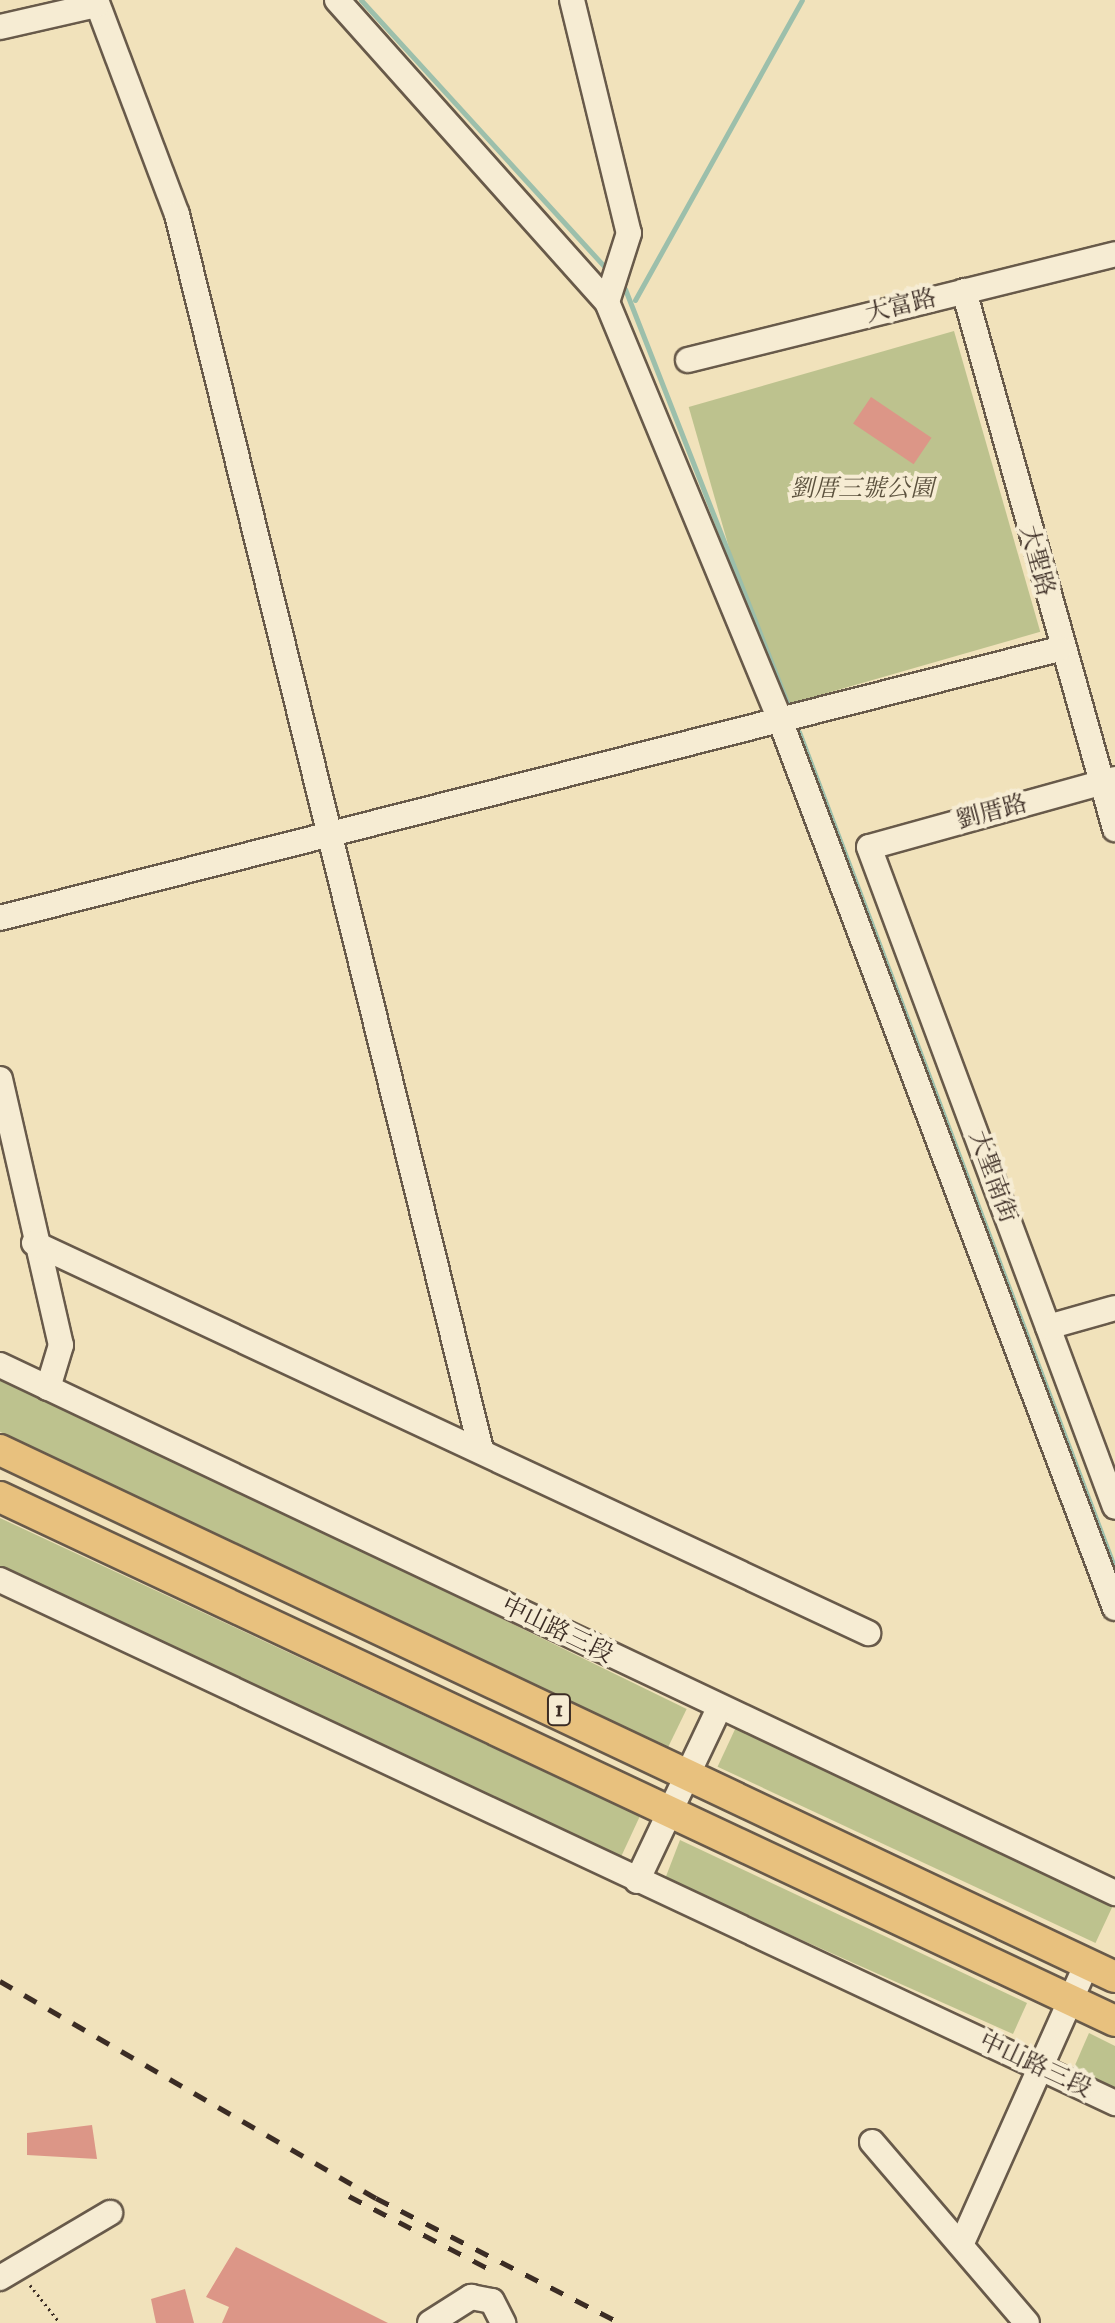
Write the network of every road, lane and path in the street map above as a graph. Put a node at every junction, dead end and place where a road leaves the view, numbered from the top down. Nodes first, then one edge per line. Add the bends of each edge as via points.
1 (337, 0) edge
2 (572, 0) edge
3 (96, 3) edge
4 (0, 27) edge
5 (1115, 254) edge
6 (964, 291) junction
7 (607, 302) junction
8 (688, 360) dead end
9 (1059, 649) junction
10 (780, 720) junction
11 (1107, 782) edge
12 (1115, 829) edge
13 (330, 836) junction
14 (869, 847) joint
15 (0, 918) edge
16 (0, 1079) edge
17 (34, 1243) junction
18 (1115, 1308) edge
19 (1048, 1327) junction
20 (0, 1365) edge
21 (48, 1388) junction
22 (480, 1446) junction
23 (0, 1450) edge
24 (0, 1497) edge
25 (1115, 1507) edge
26 (0, 1580) edge
27 (1115, 1608) edge
28 (868, 1633) dead end
29 (719, 1708) junction
30 (686, 1768) junction
31 (666, 1810) junction
32 (637, 1881) junction
33 (1115, 1893) edge
34 (1087, 1963) junction
35 (1115, 1977) edge
36 (1071, 2000) junction
37 (1115, 2021) edge
38 (1040, 2068) junction
39 (1115, 2103) edge
40 (872, 2142) dead end
41 (110, 2213) dead end
42 (961, 2245) junction
43 (10, 2276) edge
44 (60, 2323) edge
45 (430, 2323) edge
46 (503, 2323) edge
47 (1027, 2323) edge

1 - 7 street
2 - 7 street via 629,233
3 - 4 street
3 - 13 street via 177,214
5 - 6 street, 大富路
6 - 8 street, 大富路
6 - 9 street, 大聖路
7 - 10 street
9 - 10 street
9 - 11 street, 大聖路
10 - 13 street
10 - 27 street
11 - 12 street, 大聖路
11 - 14 street, 劉厝路
13 - 15 street
13 - 22 street
14 - 19 street, 大聖南街
16 - 17 street
17 - 21 street via 61,1345
17 - 22 street
18 - 19 street
19 - 25 street, 大聖南街
20 - 21 street, 中山路三段
21 - 29 street, 中山路三段
22 - 28 street
23 - 30 main road, 1
24 - 31 main road, 1
26 - 32 street, 中山路三段
29 - 30 street
29 - 33 street, 中山路三段
30 - 31 street
30 - 34 main road, 1
31 - 32 street
31 - 36 main road, 1
32 - 38 street, 中山路三段
34 - 35 main road, 1
34 - 36 street
36 - 37 main road, 1
36 - 38 street
38 - 39 street, 中山路三段
38 - 42 street
40 - 42 street
41 - 43 street
42 - 47 street
43 - 44 path
45 - 46 street via 471,2297 492,2301

